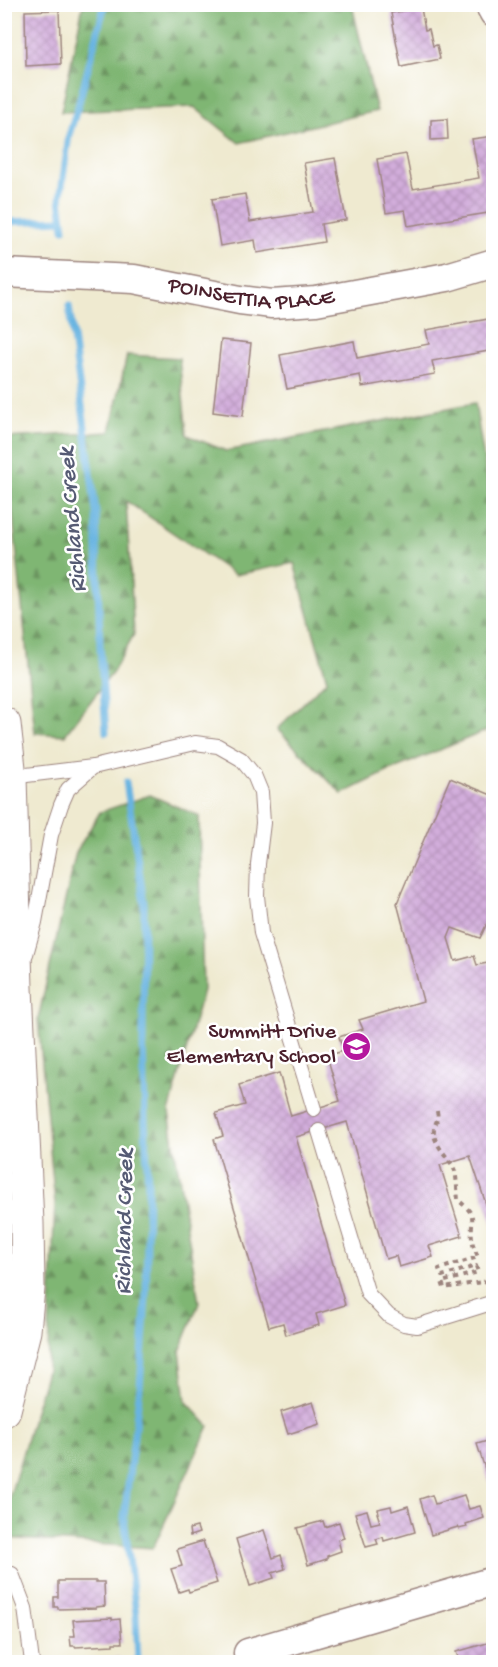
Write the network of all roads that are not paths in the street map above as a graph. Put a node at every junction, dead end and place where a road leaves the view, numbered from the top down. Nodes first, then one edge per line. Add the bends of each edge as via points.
1 (489, 4) edge
2 (494, 13) edge
3 (494, 263) edge
4 (4, 273) edge
5 (4, 724) edge
6 (93, 766) junction
7 (10, 777) junction
8 (16, 988) junction
9 (314, 1109) dead end
10 (319, 1131) dead end
11 (494, 1302) edge
12 (4, 1410) edge
13 (4, 1570) edge
14 (494, 1581) edge
15 (248, 1653) dead end
16 (32, 1662) edge

1 - 2 street
3 - 4 street, POINSETTIA PLACE via 447,277 316,301 272,304 134,279
5 - 7 street
6 - 7 lane
6 - 8 lane via 68,789 61,805
6 - 9 lane via 195,742 218,746 241,759 254,775 261,792 263,823 257,896 261,933
7 - 8 street
8 - 12 street via 28,1288 24,1331
10 - 11 lane via 368,1294 377,1305 404,1324 417,1326
13 - 16 lane via 12,1574 24,1608
14 - 15 street

